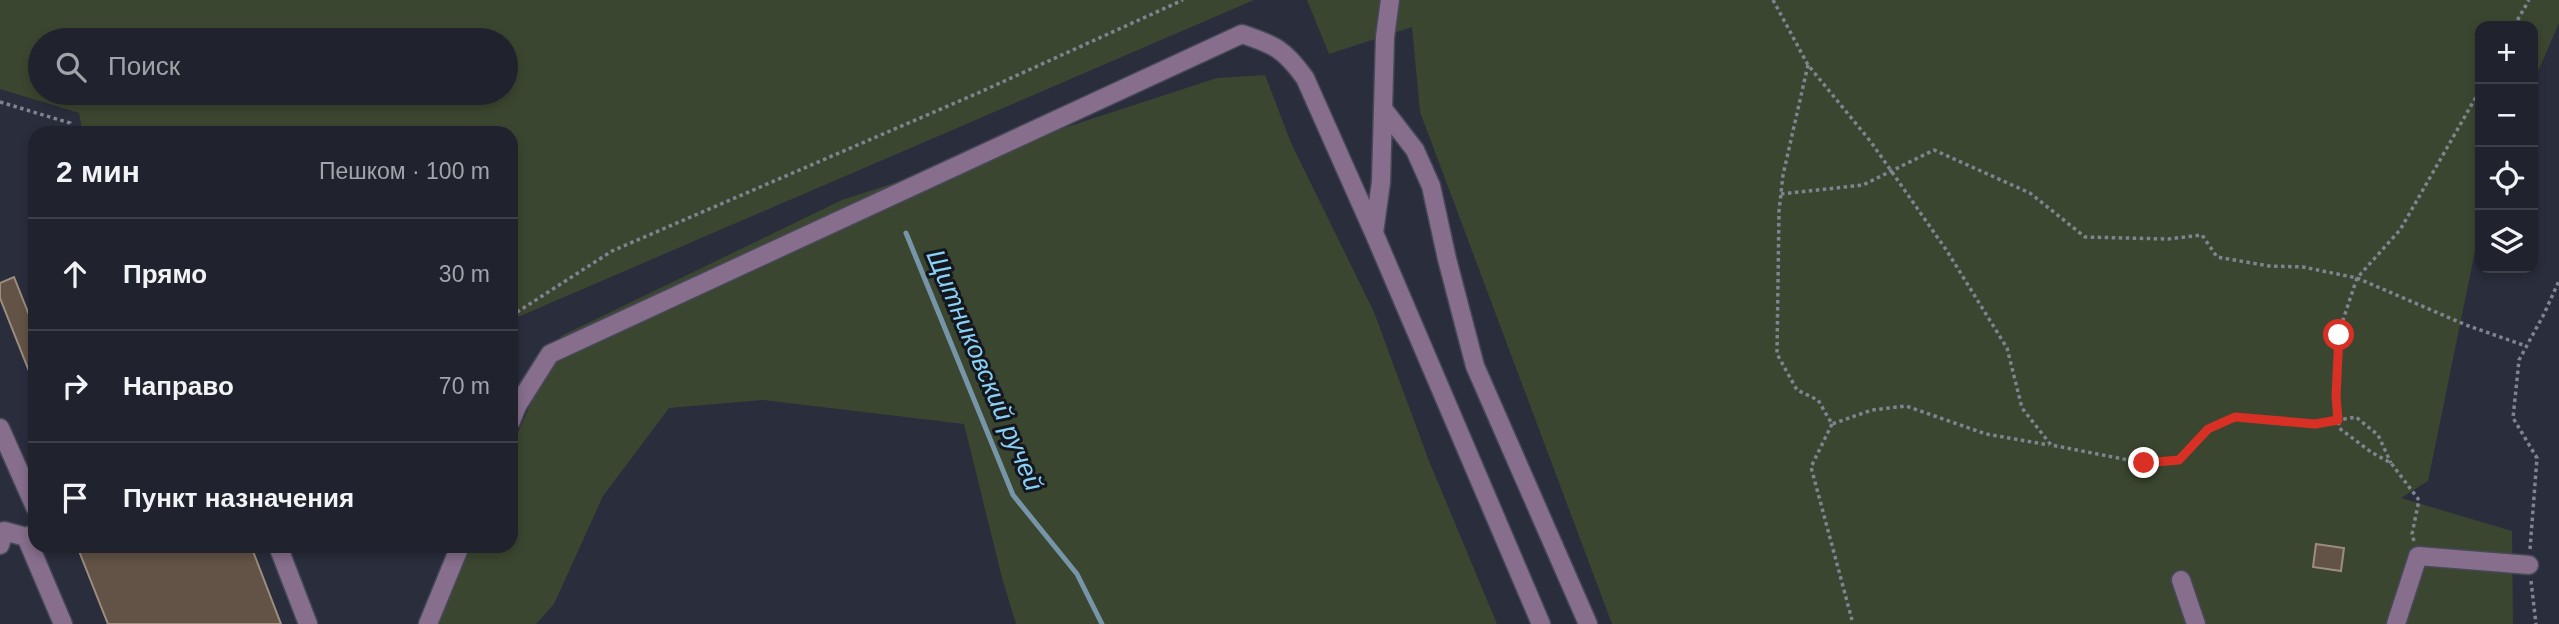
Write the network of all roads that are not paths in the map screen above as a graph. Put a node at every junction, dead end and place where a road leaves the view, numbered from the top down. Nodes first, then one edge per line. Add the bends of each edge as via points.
1 (1390, 0) edge
2 (1384, 110) junction
3 (1374, 233) junction
4 (518, 404) edge
5 (0, 428) edge
6 (28, 491) edge
7 (28, 535) edge
8 (0, 545) edge
9 (37, 553) edge
10 (281, 553) edge
11 (457, 553) edge
12 (2529, 565) road end
13 (2181, 580) dead end
14 (63, 624) edge
15 (309, 624) edge
16 (428, 624) edge
17 (1541, 624) edge
18 (1588, 624) edge
19 (2196, 624) edge
20 (2396, 624) edge

1 - 2 street
2 - 3 street
2 - 18 street via 1415,150 1431,186 1475,366
3 - 4 street via 1305,78 1289,56 1271,43 1242,34 551,354
3 - 17 street
5 - 6 street
7 - 8 street via 4,531
9 - 14 street
10 - 15 street
11 - 16 street
12 - 20 street via 2418,556
13 - 19 street

